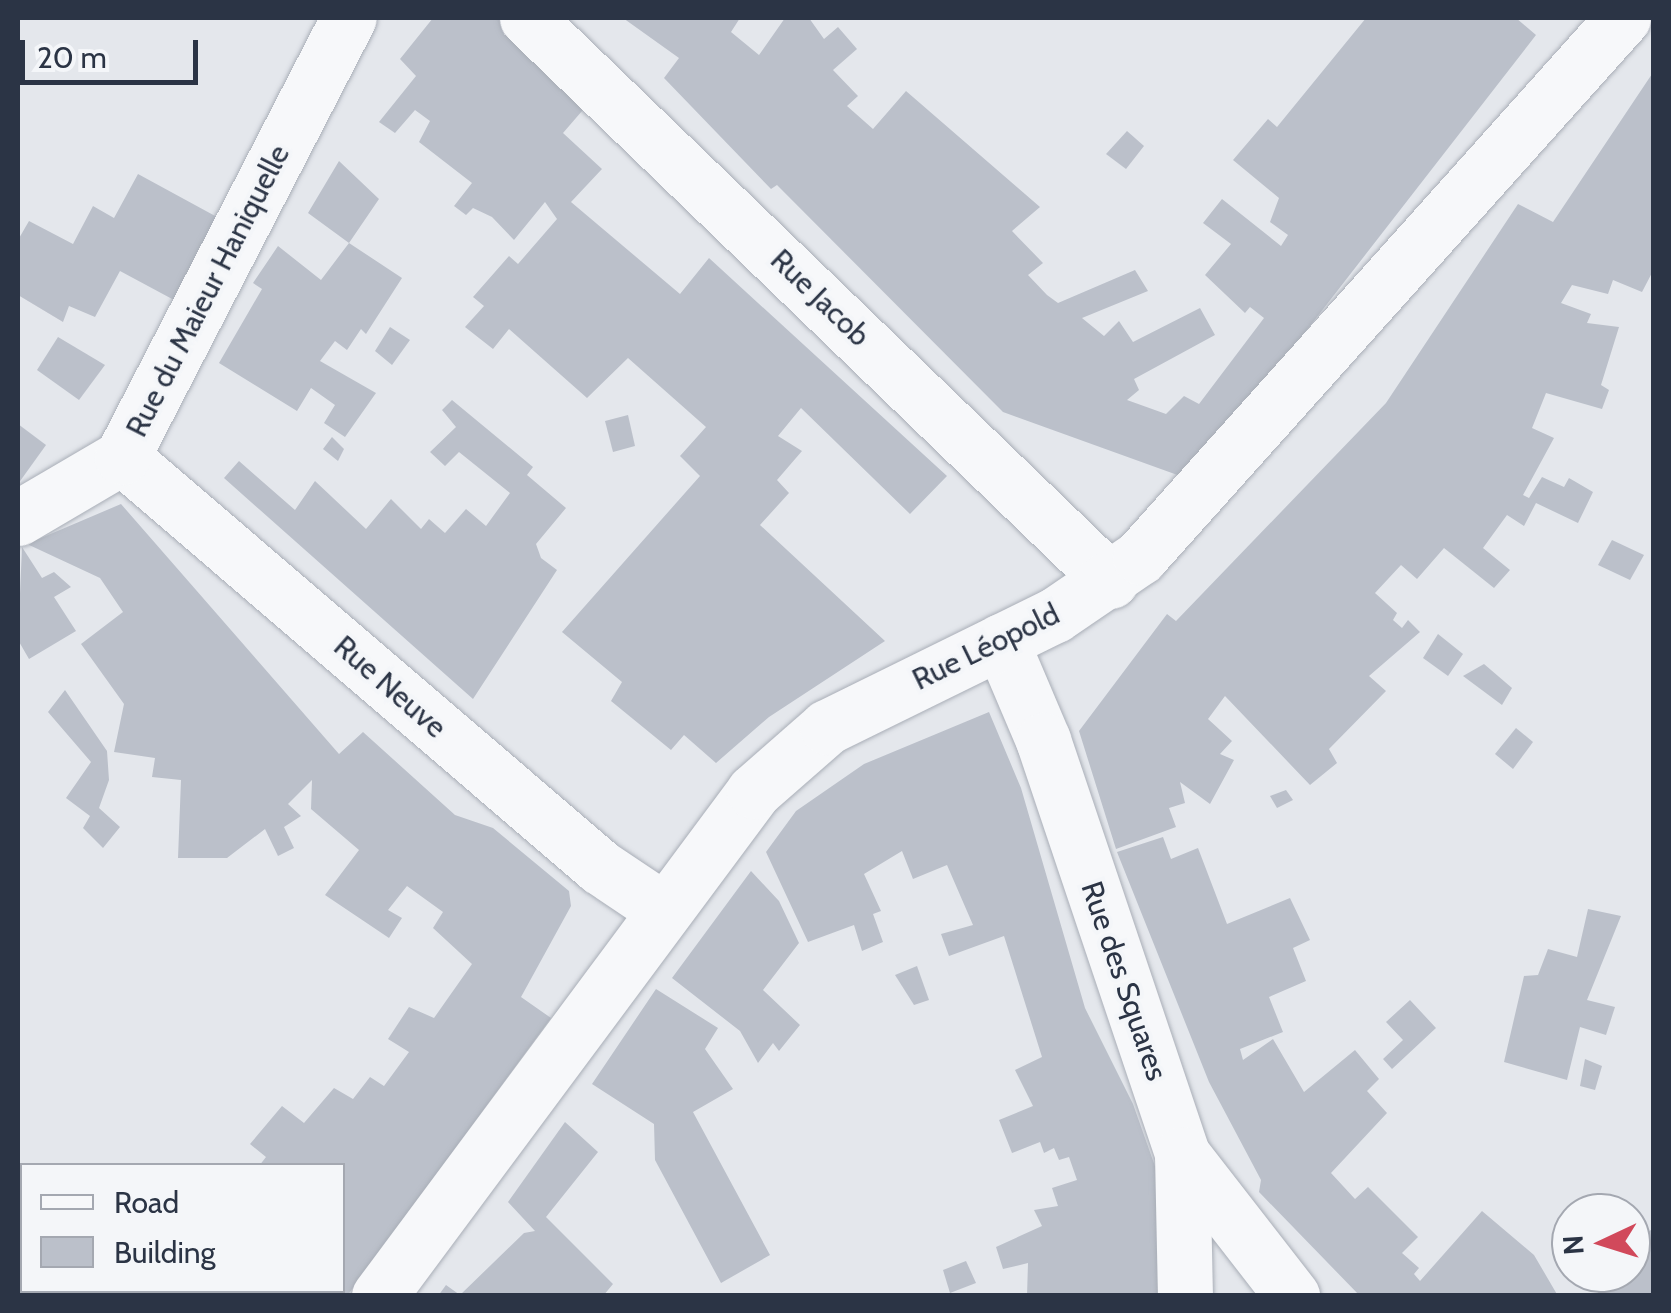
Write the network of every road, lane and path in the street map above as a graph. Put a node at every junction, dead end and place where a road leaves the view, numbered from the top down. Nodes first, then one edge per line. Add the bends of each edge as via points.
1 (349, 18) edge
2 (527, 18) edge
3 (1622, 18) edge
4 (122, 457) junction
5 (18, 518) edge
6 (1111, 581) junction
7 (1000, 641) junction
8 (664, 910) junction
9 (1182, 1154) junction
10 (379, 1296) edge
11 (1185, 1296) edge
12 (1292, 1296) edge

1 - 4 street, Rue du Maieur Haniquelle
2 - 6 street, Rue Jacob
3 - 6 street, Rue Léopold via 1192,506
4 - 5 street, Rue du Maieur Haniquelle
4 - 8 street, Rue Neuve via 600,867
6 - 7 street, Rue Léopold
7 - 8 street, Rue Léopold via 812,737 741,806
7 - 9 street, Rue des Squares via 1043,740
8 - 10 street, Rue Léopold
9 - 11 street
9 - 12 street, Rue des Squares

